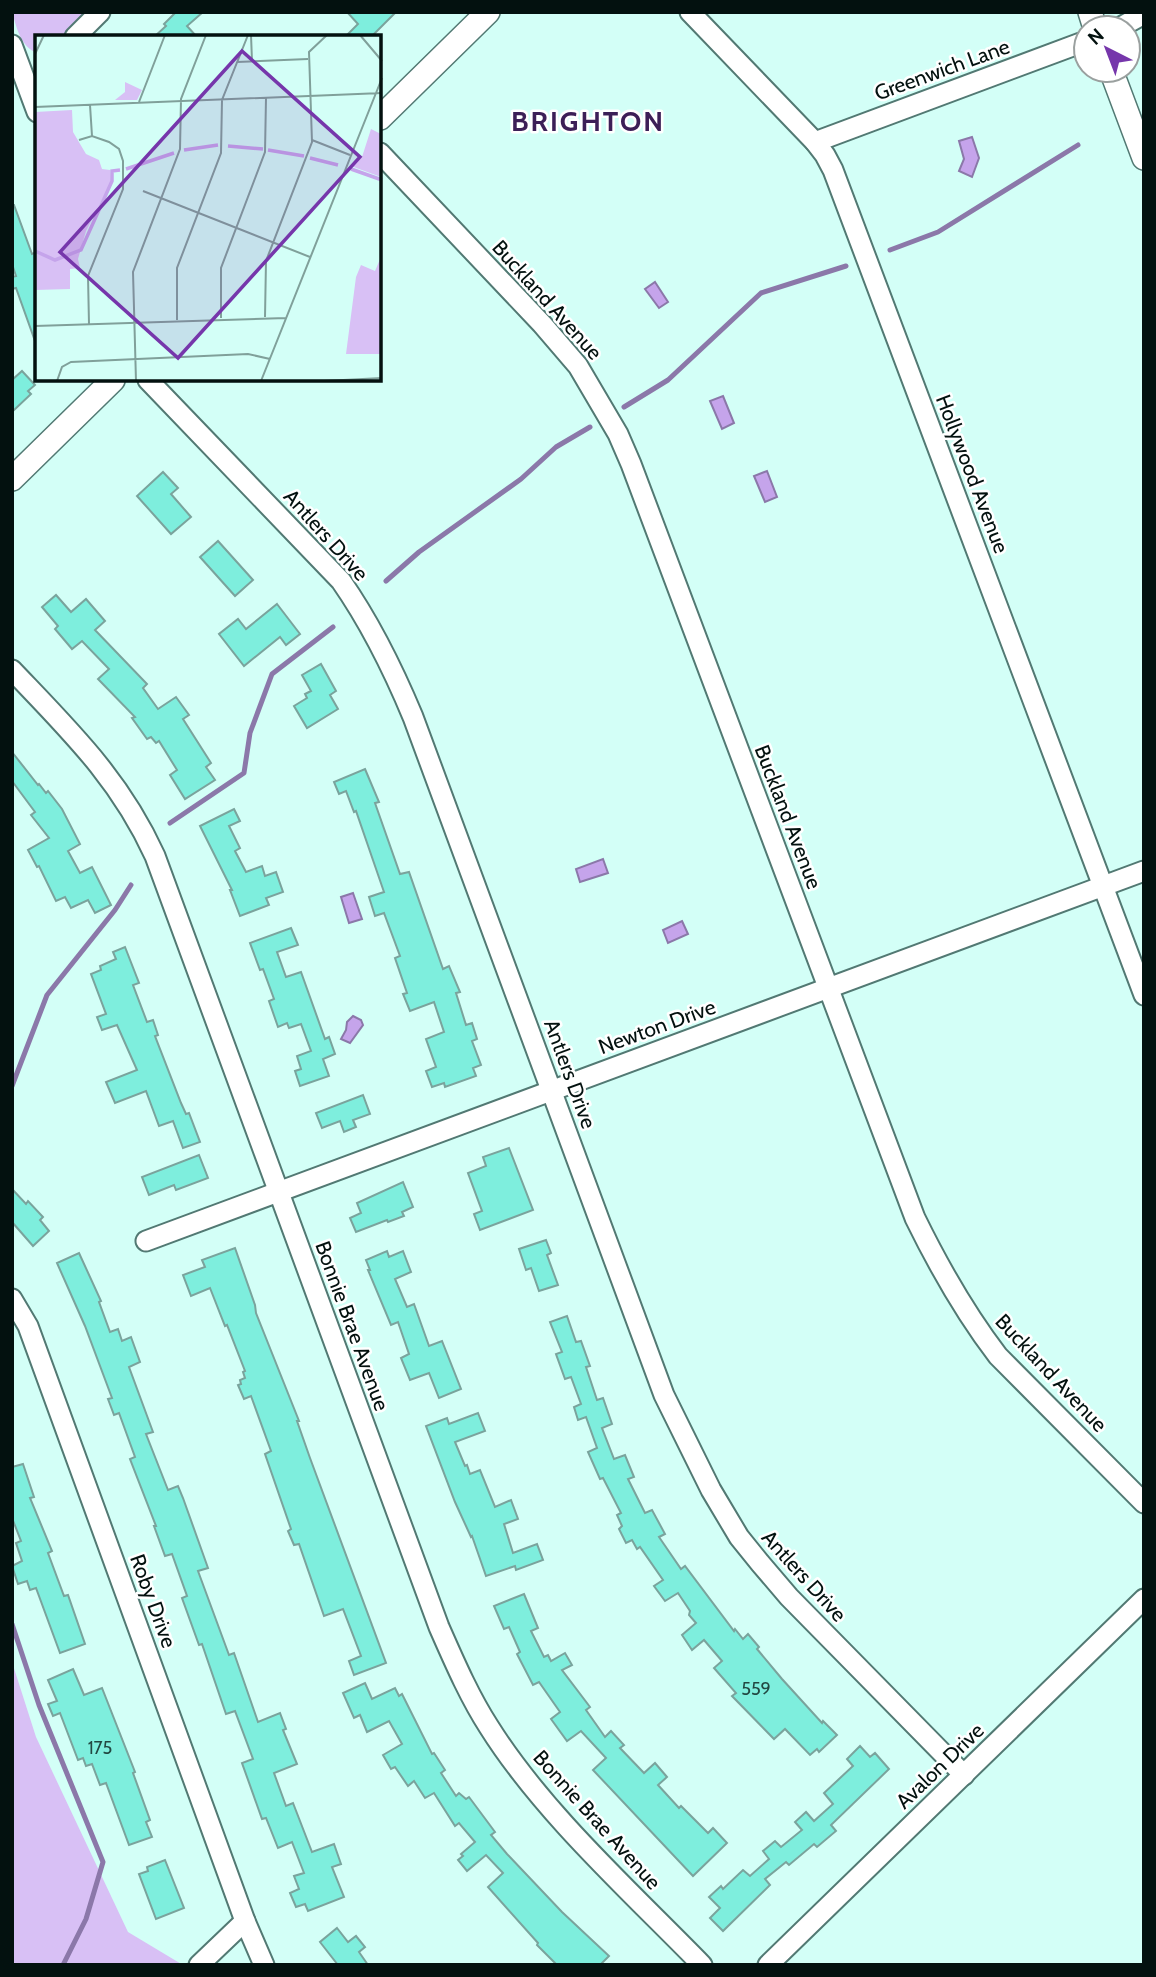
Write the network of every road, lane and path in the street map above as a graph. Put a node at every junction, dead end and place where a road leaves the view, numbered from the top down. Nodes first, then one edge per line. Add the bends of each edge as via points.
1 (100, 12) edge
2 (488, 12) edge
3 (690, 12) edge
4 (77, 35) edge
5 (12, 45) edge
6 (1072, 46) edge
7 (31, 78) edge
8 (1116, 84) edge
9 (35, 101) edge
10 (382, 116) edge
11 (815, 142) junction
12 (382, 155) edge
13 (1144, 158) edge
14 (111, 382) edge
15 (150, 382) edge
16 (12, 479) edge
17 (12, 670) edge
18 (1144, 871) edge
19 (1103, 886) junction
20 (828, 988) junction
21 (1144, 995) edge
22 (552, 1090) junction
23 (278, 1190) junction
24 (146, 1241) dead end
25 (12, 1299) edge
26 (1144, 1503) edge
27 (1144, 1600) edge
28 (964, 1775) junction
29 (245, 1921) junction
30 (199, 1965) edge
31 (264, 1965) edge
32 (702, 1965) edge
33 (768, 1965) edge

1 - 4 street
2 - 10 main road
3 - 11 street, Hollywood Avenue
5 - 7 street
6 - 11 street, Greenwich Lane
7 - 9 street
8 - 13 main road
11 - 19 street, Hollywood Avenue via 833,170
12 - 20 street, Buckland Avenue via 578,366 618,434
14 - 16 main road
15 - 22 street, Antlers Drive via 341,581 386,654
17 - 23 street, Bonnie Brae Avenue via 88,750 143,830
18 - 19 street, Newton Drive
19 - 20 street, Newton Drive
19 - 21 street, Hollywood Avenue
20 - 22 street, Newton Drive
20 - 26 street, Buckland Avenue via 900,1184 957,1297 998,1356
22 - 23 street, Newton Drive
22 - 28 street, Antlers Drive via 664,1395 725,1515 789,1597
23 - 24 street, Newton Drive
23 - 32 street, Bonnie Brae Avenue via 439,1627 472,1699 545,1801
25 - 29 street, Roby Drive via 28,1326
27 - 28 street, Avalon Drive
28 - 33 street, Avalon Drive
29 - 30 street
29 - 31 street, Roby Drive

